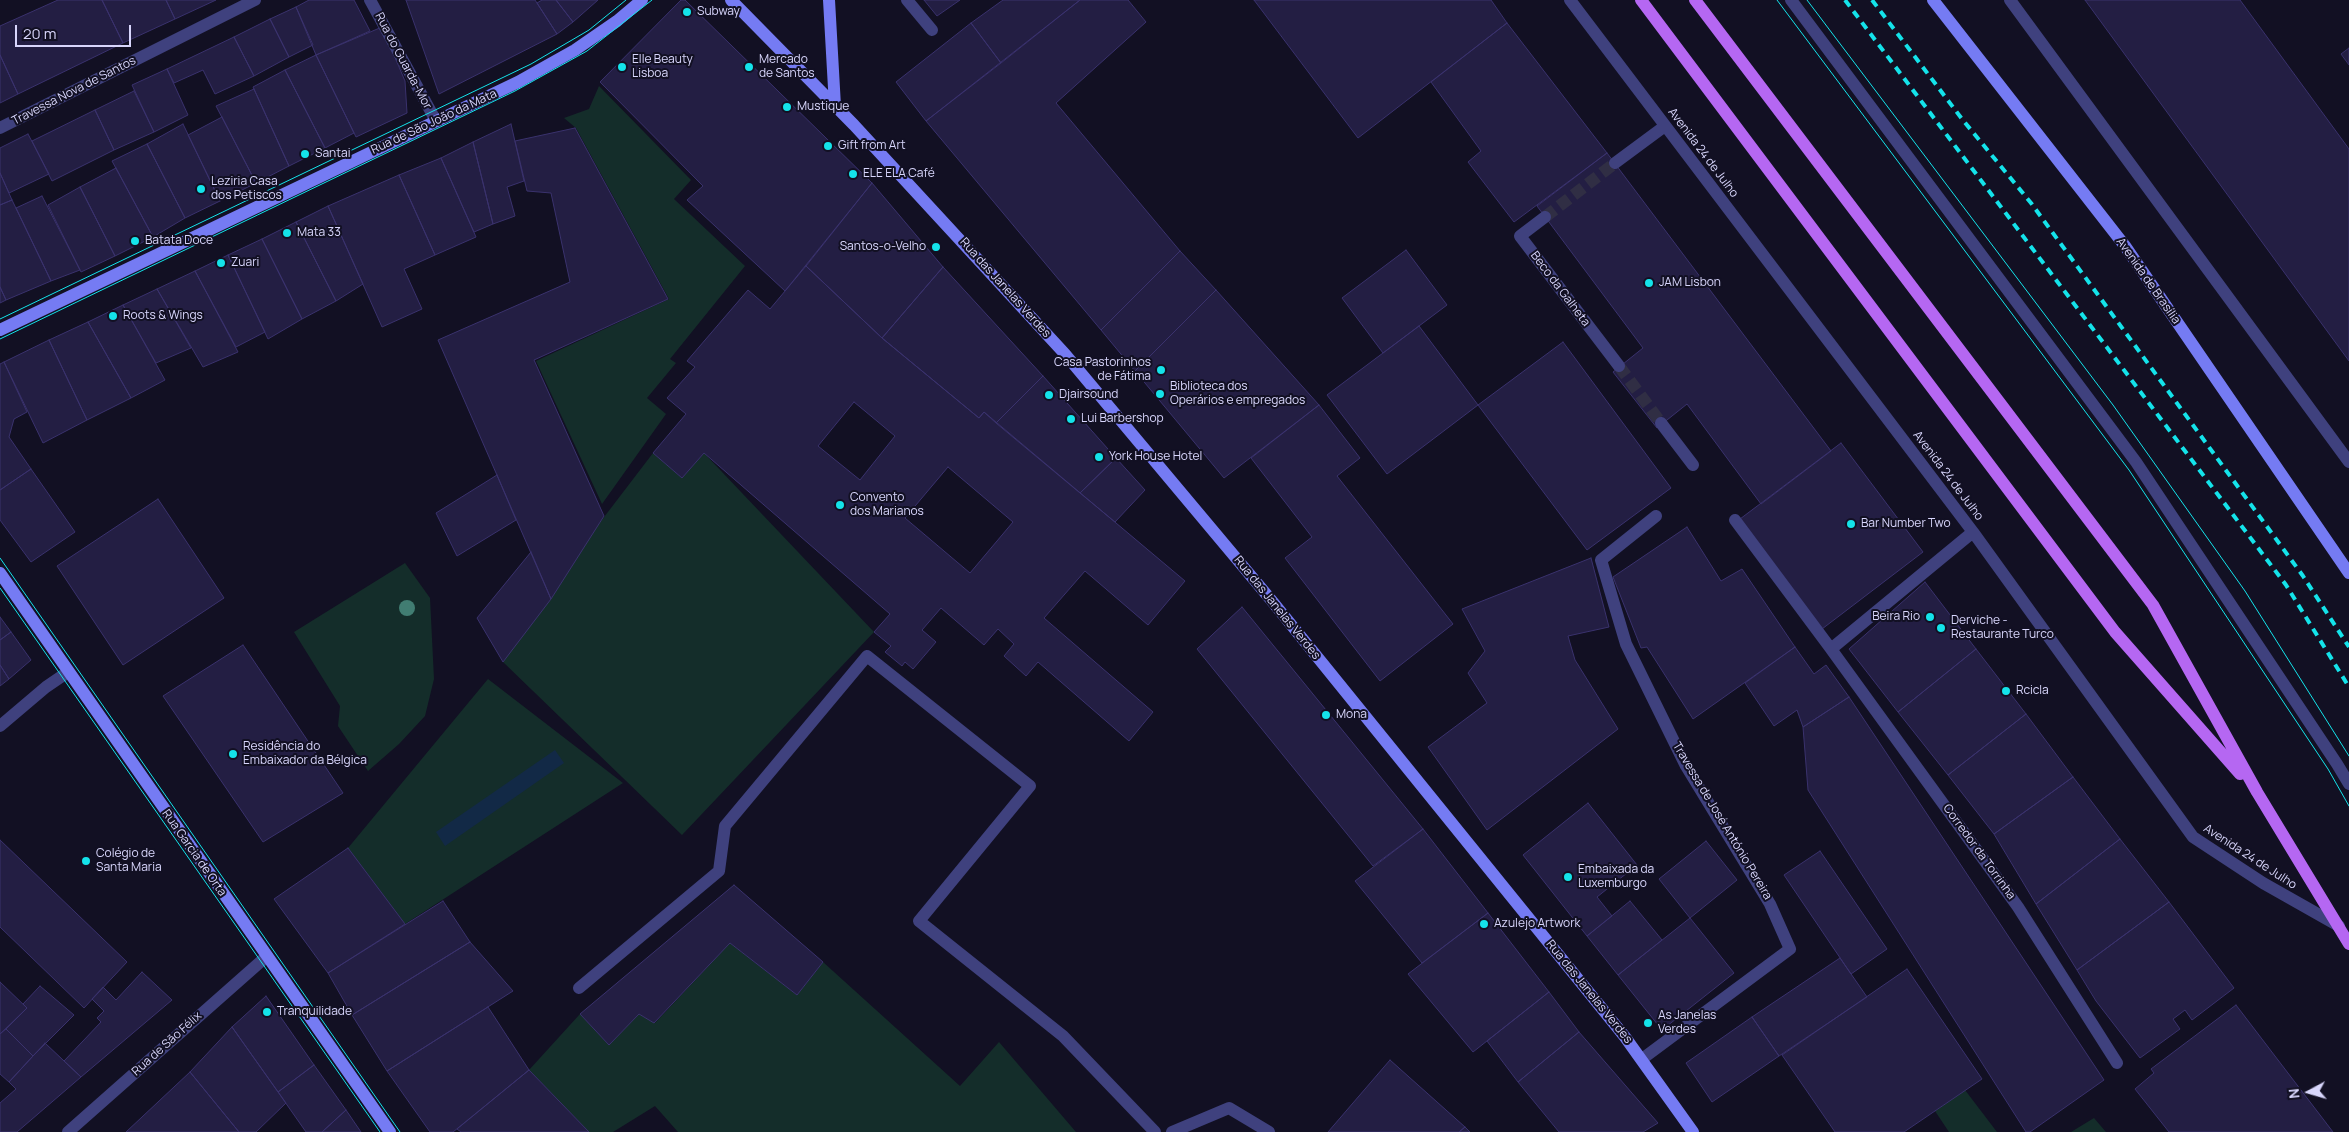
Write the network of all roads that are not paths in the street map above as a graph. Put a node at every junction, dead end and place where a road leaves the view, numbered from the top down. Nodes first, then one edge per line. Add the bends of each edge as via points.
1 (255, 0) edge
2 (370, 0) edge
3 (642, 0) edge
4 (731, 0) edge
5 (829, 0) edge
6 (907, 0) edge
7 (1570, 0) edge
8 (1642, 0) edge
9 (1695, 0) edge
10 (1791, 0) edge
11 (1933, 0) edge
12 (2010, 0) edge
13 (932, 30) dead end
14 (834, 106) junction
15 (436, 121) junction
16 (1664, 126) junction
17 (0, 128) edge
18 (1615, 163) tunnel mouth
19 (1545, 217) tunnel mouth
20 (0, 330) edge
21 (1619, 366) tunnel mouth
22 (1661, 423) tunnel mouth
23 (2349, 462) edge
24 (1693, 465) dead end
25 (1656, 516) dead end
26 (1735, 520) dead end
27 (1974, 532) junction
28 (0, 573) edge
29 (2349, 573) edge
30 (1830, 648) junction
31 (68, 672) junction
32 (0, 726) edge
33 (2349, 784) edge
34 (2257, 792) junction
35 (2339, 926) junction
36 (2349, 944) edge
37 (267, 956) junction
38 (579, 988) dead end
39 (1642, 1059) junction
40 (2117, 1063) dead end
41 (68, 1132) edge
42 (390, 1132) edge
43 (1155, 1132) edge
44 (1172, 1132) edge
45 (1269, 1132) edge
46 (1693, 1132) edge

1 - 17 street, Travessa Nova de Santos
2 - 15 street, Rua do Guarda-Mor
3 - 15 street, Rua de São João da Mata via 617,22 575,50 518,82
4 - 14 street, Rua das Janelas Verdes
5 - 14 street
6 - 13 street
7 - 16 street, Avenida 24 de Julho
8 - 34 main road, Avenida 24 de Julho via 2114,632
9 - 34 main road, Avenida 24 de Julho via 2152,604
10 - 33 street via 2136,462
11 - 29 street, Avenida de Brasília via 2124,246
12 - 23 street
14 - 39 street, Rua das Janelas Verdes via 946,223 1071,362 1272,601
15 - 20 street, Rua de São João da Mata
16 - 18 street
16 - 27 street, Avenida 24 de Julho
19 - 21 street, Beco da Galheta via 1520,236
22 - 24 street
25 - 39 street, Travessa de José António Pereira via 1601,560 1626,644 1686,766 1770,904 1790,949
26 - 30 street
27 - 30 street
27 - 35 street, Avenida 24 de Julho via 2193,837 2263,883
28 - 31 street, Rua Garcia de Orta
30 - 40 street, Corredor da Torrinha via 2018,907
31 - 32 street
31 - 37 street, Rua Garcia de Orta
34 - 35 main road, Avenida 24 de Julho
35 - 36 main road, Avenida 24 de Julho
37 - 41 street, Rua de São Félix
37 - 42 street, Rua Garcia de Orta
38 - 43 street via 720,871 725,826 867,656 1030,786 919,921 1064,1036
39 - 46 street, Rua das Janelas Verdes
44 - 45 street via 1229,1108

